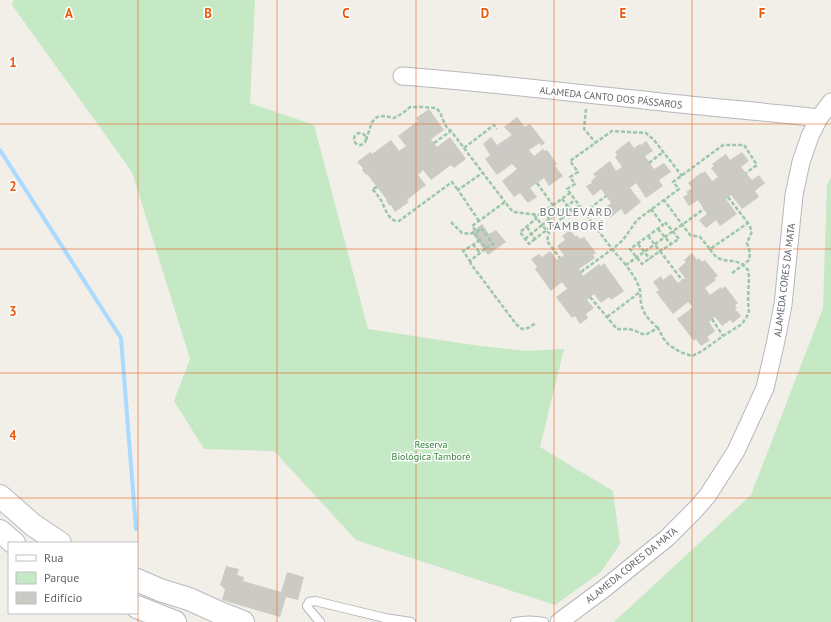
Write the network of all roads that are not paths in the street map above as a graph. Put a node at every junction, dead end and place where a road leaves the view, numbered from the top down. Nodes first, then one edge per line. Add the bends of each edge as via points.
1 (402, 76) dead end
2 (831, 102) edge
3 (819, 118) junction
4 (0, 496) edge
5 (0, 531) edge
6 (13, 542) edge
7 (58, 542) edge
8 (138, 580) edge
9 (138, 607) edge
10 (175, 622) edge
11 (243, 622) edge
12 (320, 622) edge
13 (411, 622) edge
14 (515, 622) edge
15 (544, 622) edge
16 (559, 622) edge

1 - 3 street, ALAMEDA CANTO DOS PÁSSAROS via 462,80
2 - 3 street, ALAMEDA CORES DA MATA
3 - 16 street, ALAMEDA CORES DA MATA via 801,162 794,195 782,305 765,388 736,451 708,495 666,538 606,588
4 - 7 main road via 33,525
5 - 6 main road
8 - 11 main road
9 - 10 main road
12 - 13 lane via 311,613 309,602 315,601
14 - 15 lane

